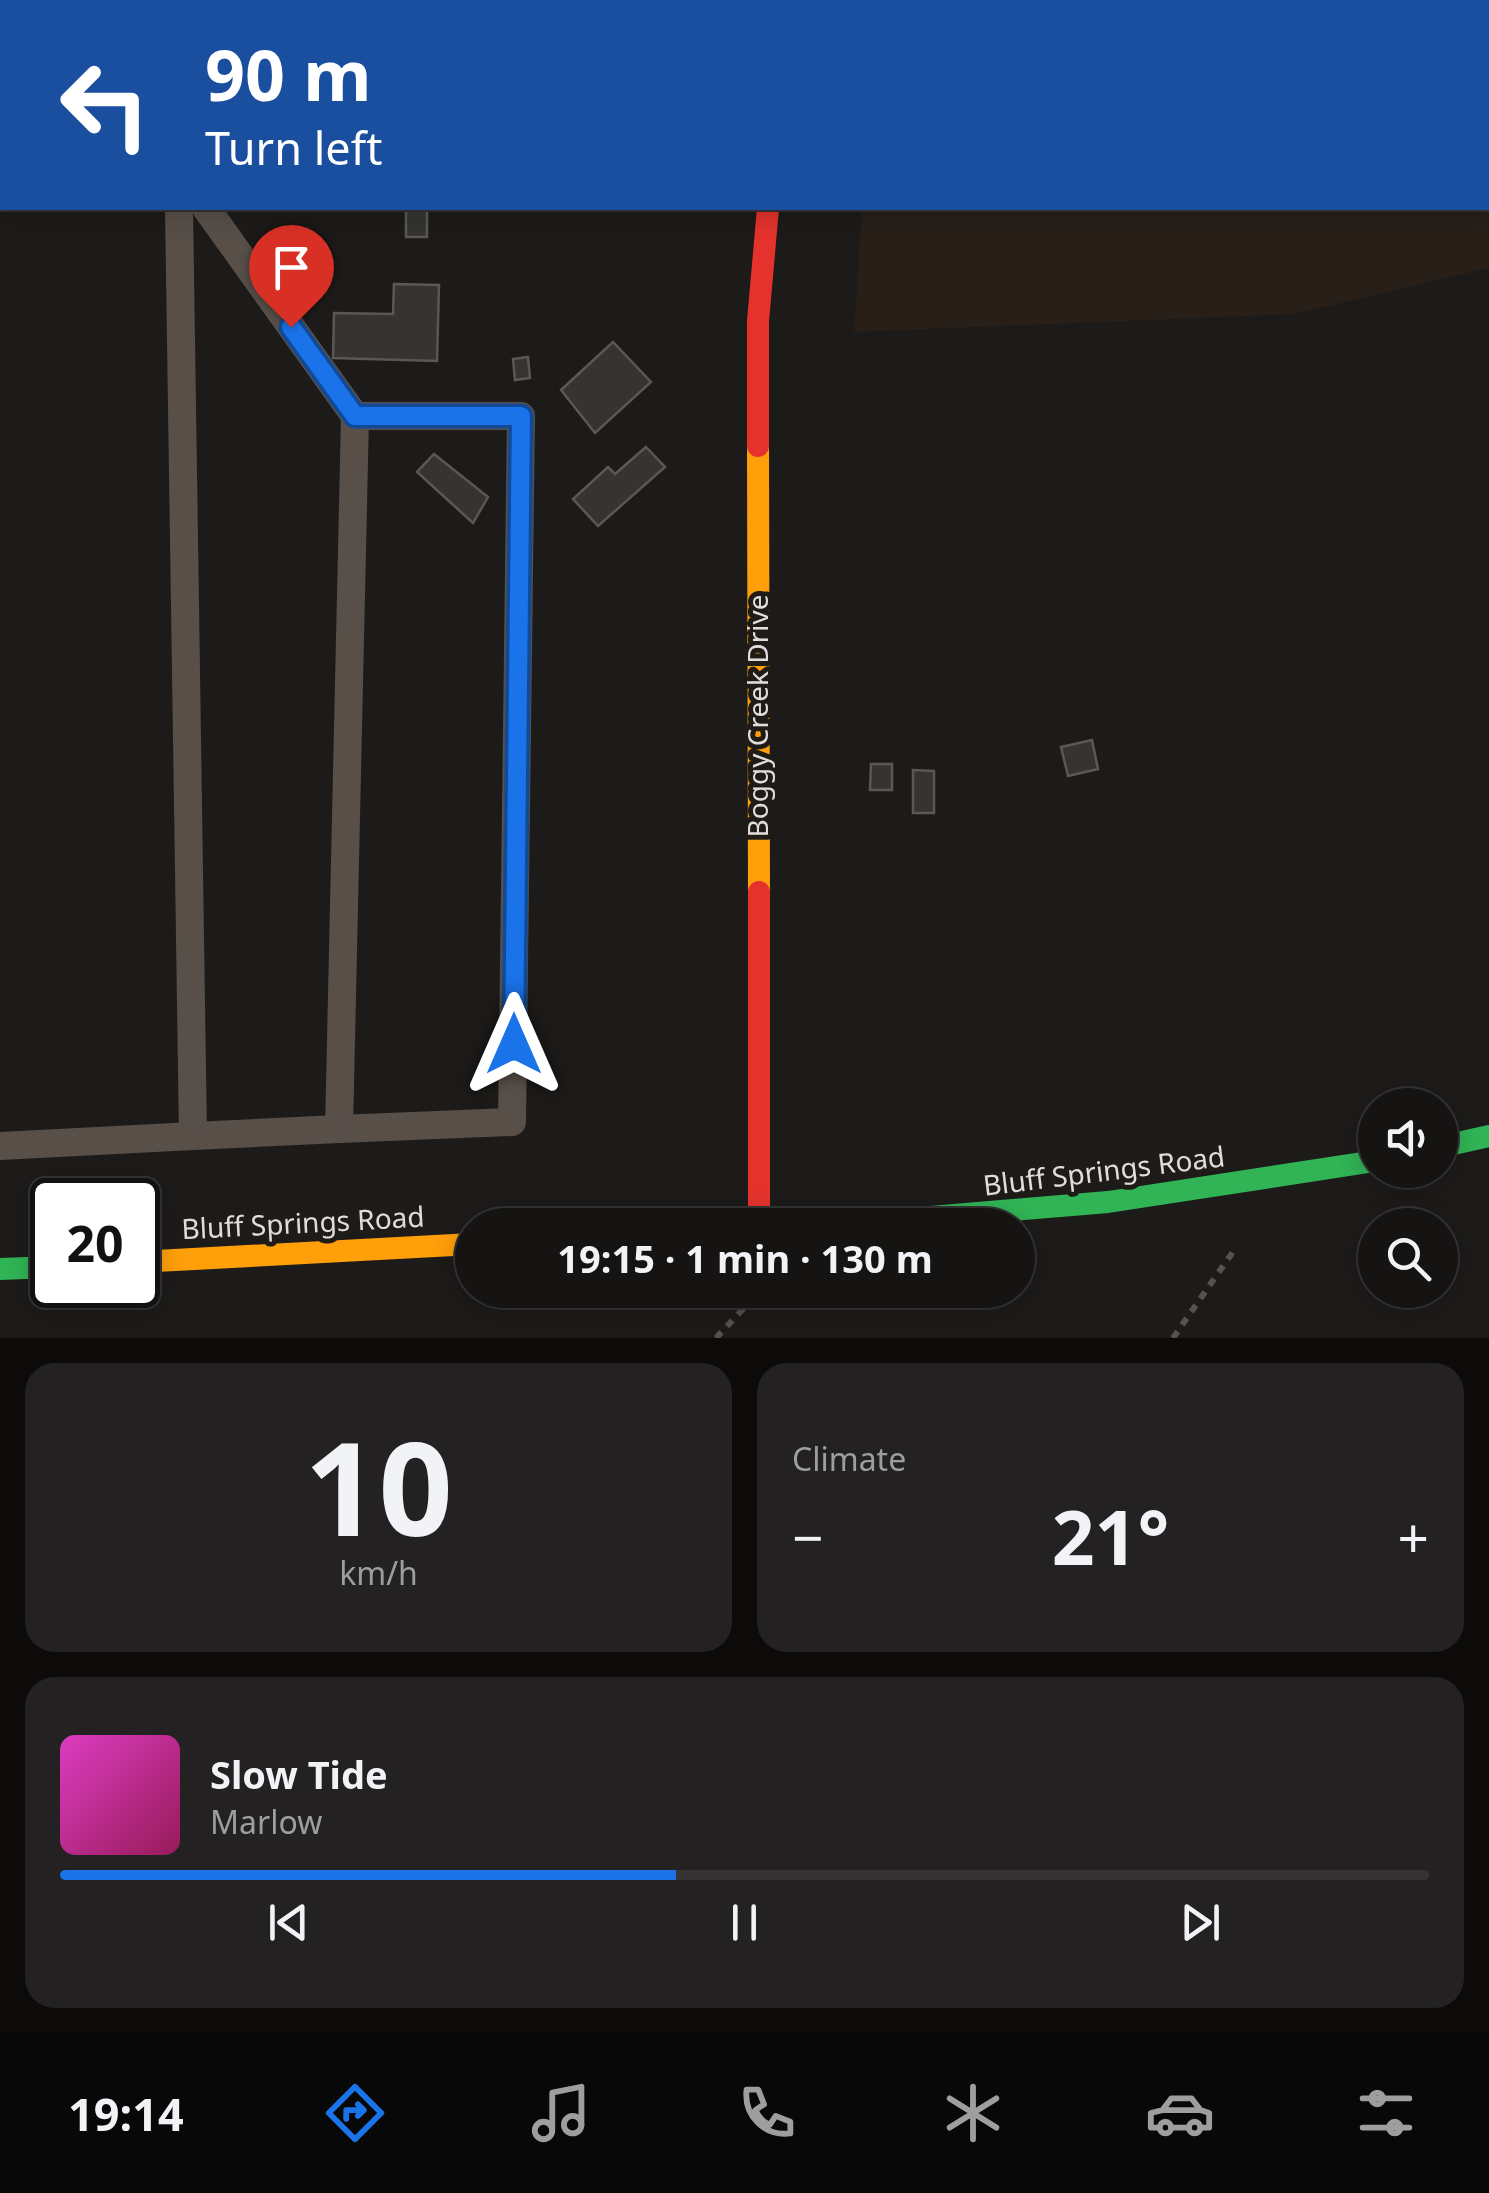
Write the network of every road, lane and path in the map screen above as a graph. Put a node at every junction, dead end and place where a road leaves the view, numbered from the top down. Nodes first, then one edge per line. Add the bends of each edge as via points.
1 (180, 210) edge
2 (207, 210) edge
3 (768, 210) edge
4 (355, 416) junction
5 (338, 1129) junction
6 (193, 1136) junction
7 (1489, 1136) edge
8 (1458, 1143) edge
9 (0, 1146) edge
10 (1358, 1164) edge
11 (759, 1208) edge
12 (1035, 1210) edge
13 (455, 1245) edge
14 (1237, 1246) dead end
15 (160, 1261) edge
16 (30, 1267) edge
17 (0, 1269) edge
18 (743, 1308) edge
19 (716, 1338) edge
20 (1172, 1338) edge

1 - 6 lane
2 - 4 lane
3 - 11 street, Boggy Creek Drive via 758,321
4 - 5 lane
4 - 5 lane via 521,416 512,1122
5 - 6 lane
6 - 9 lane
7 - 8 street
10 - 12 street, Bluff Springs Road via 1226,1188
13 - 15 street, Bluff Springs Road
14 - 20 path
16 - 17 street
18 - 19 path

